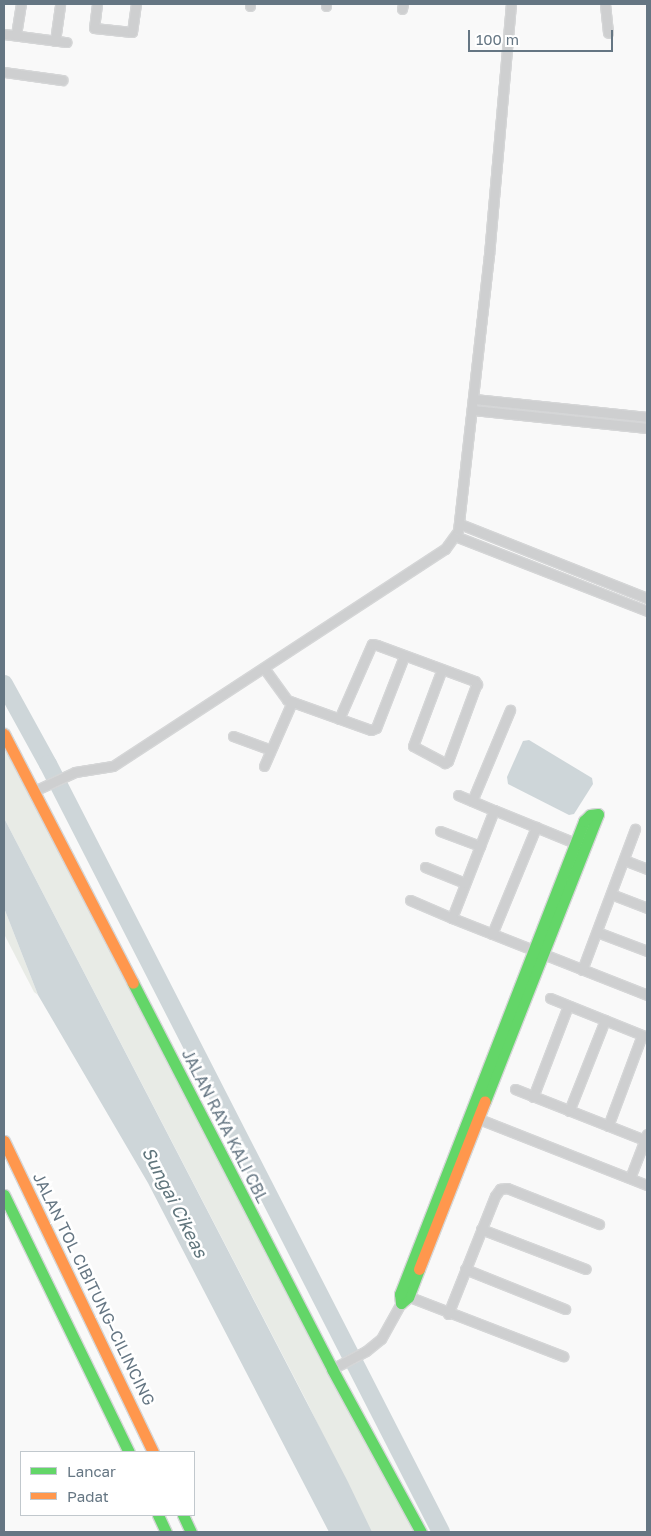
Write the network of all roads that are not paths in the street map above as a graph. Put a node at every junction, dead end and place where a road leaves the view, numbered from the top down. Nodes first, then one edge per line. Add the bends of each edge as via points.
1 (21, 4) edge
2 (60, 4) edge
3 (97, 4) edge
4 (136, 4) edge
5 (511, 4) edge
6 (605, 4) edge
7 (608, 33) dead end
8 (4, 34) edge
9 (16, 35) junction
10 (55, 40) junction
11 (66, 42) dead end
12 (4, 72) edge
13 (62, 80) dead end
14 (474, 399) junction
15 (473, 410) junction
16 (647, 417) edge
17 (647, 428) edge
18 (460, 524) junction
19 (455, 536) junction
20 (604, 581) junction
21 (600, 592) junction
22 (647, 598) edge
23 (647, 611) edge
24 (404, 656) junction
25 (264, 668) junction
26 (442, 669) junction
27 (292, 702) junction
28 (510, 710) dead end
29 (339, 719) junction
30 (4, 734) edge
31 (233, 736) dead end
32 (271, 750) junction
33 (264, 766) dead end
34 (34, 791) junction
35 (458, 795) dead end
36 (472, 801) junction
37 (494, 810) junction
38 (536, 827) junction
39 (635, 829) dead end
40 (440, 831) dead end
41 (575, 843) junction
42 (480, 846) junction
43 (624, 860) junction
44 (425, 867) dead end
45 (647, 869) edge
46 (465, 883) junction
47 (611, 894) junction
48 (410, 900) dead end
49 (647, 908) edge
50 (452, 918) junction
51 (597, 932) junction
52 (492, 934) junction
53 (647, 951) edge
54 (538, 953) junction
55 (582, 970) junction
56 (647, 995) edge
57 (550, 998) dead end
58 (568, 1006) junction
59 (605, 1020) junction
60 (645, 1036) edge
61 (515, 1089) dead end
62 (533, 1097) junction
63 (569, 1111) junction
64 (474, 1117) junction
65 (608, 1126) junction
66 (646, 1139) edge
67 (4, 1141) edge
68 (630, 1178) junction
69 (647, 1185) edge
70 (4, 1195) edge
71 (599, 1224) dead end
72 (481, 1229) junction
73 (465, 1269) junction
74 (586, 1269) dead end
75 (403, 1298) junction
76 (565, 1309) dead end
77 (448, 1314) junction
78 (563, 1356) dead end
79 (332, 1369) junction
80 (129, 1451) edge
81 (153, 1451) edge
82 (158, 1516) edge
83 (183, 1516) edge
84 (166, 1532) edge
85 (191, 1532) edge
86 (421, 1532) edge

1 - 9 street
2 - 10 street
3 - 4 street via 94,28 132,32
5 - 14 street
6 - 7 street
8 - 9 street
9 - 10 street
10 - 11 street
12 - 13 street
14 - 15 street
14 - 16 street
15 - 17 street
15 - 18 street
18 - 19 street
18 - 20 street
19 - 21 street
19 - 25 street via 445,549
20 - 21 street
20 - 22 street
21 - 23 street
24 - 26 street
24 - 29 street via 377,645 370,646
24 - 29 street via 376,728 371,730
25 - 27 street via 287,700
25 - 34 street via 113,766 75,772
26 - 26 street via 477,684 445,763 413,746
27 - 29 street
27 - 32 street
28 - 36 street
30 - 34 main road, JALAN RAYA KALI CBL
31 - 32 street
32 - 33 street
34 - 79 main road, JALAN RAYA KALI CBL
35 - 36 street
36 - 37 street
37 - 38 street
37 - 42 street
38 - 41 street
38 - 52 street
39 - 43 street
40 - 42 street
41 - 54 main road
41 - 54 main road via 584,821 590,815 598,814
42 - 46 street
43 - 45 street
43 - 47 street
44 - 46 street
46 - 50 street
47 - 49 street
47 - 51 street
48 - 50 street
50 - 52 street
51 - 53 street
51 - 55 street
52 - 54 street
54 - 55 street
54 - 64 main road
55 - 56 street
57 - 58 street
58 - 59 street
58 - 62 street
59 - 60 street
59 - 63 street
60 - 65 street
61 - 62 street
62 - 63 street
63 - 65 street
64 - 68 street
64 - 75 main road
65 - 66 street
66 - 68 street
67 - 81 main road, JALAN TOL CIBITUNG–CILINCING
68 - 69 street
70 - 80 main road
71 - 72 street via 503,1188 495,1196
72 - 73 street
72 - 74 street
73 - 76 street
73 - 77 street
75 - 77 street
75 - 79 street via 381,1339
77 - 78 street
79 - 86 main road, JALAN RAYA KALI CBL
82 - 84 main road
83 - 85 main road

